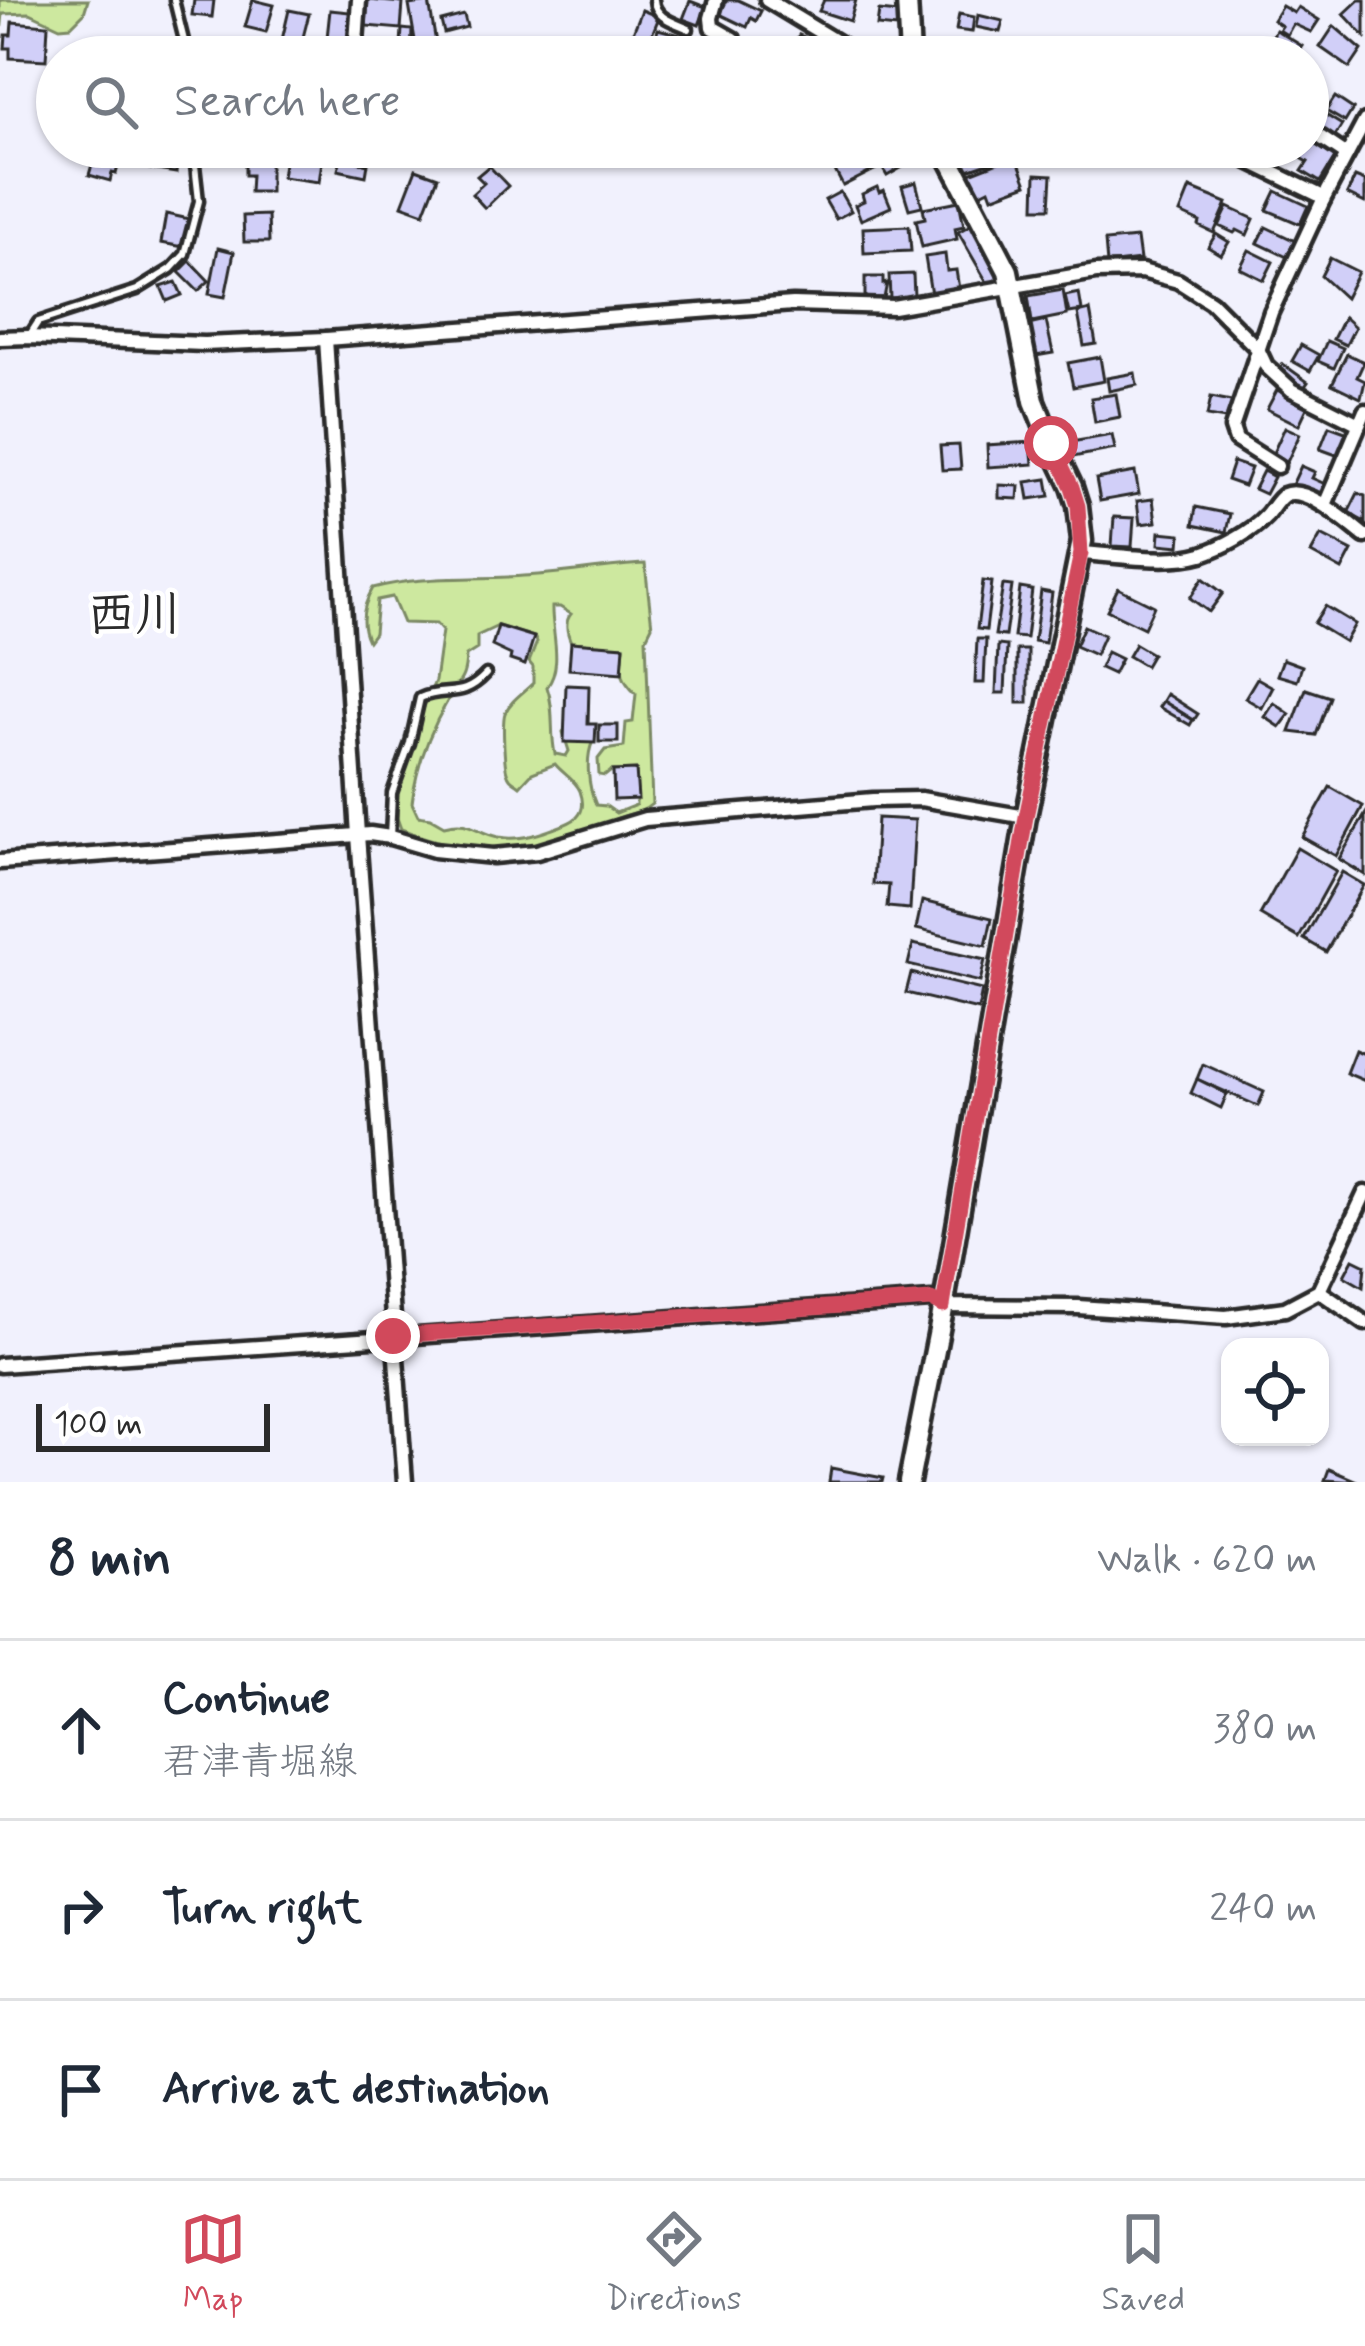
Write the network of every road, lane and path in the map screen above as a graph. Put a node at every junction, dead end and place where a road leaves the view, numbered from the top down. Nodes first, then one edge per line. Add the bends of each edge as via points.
1 (174, 0) edge
2 (358, 0) edge
3 (654, 0) edge
4 (716, 0) edge
5 (767, 0) edge
6 (907, 0) edge
7 (689, 29) dead end
8 (183, 36) edge
9 (356, 36) edge
10 (728, 36) edge
11 (827, 36) edge
12 (909, 36) edge
13 (1365, 121) edge
14 (1329, 142) edge
15 (1347, 154) junction
16 (195, 168) edge
17 (954, 168) edge
18 (1263, 168) edge
19 (1323, 200) junction
20 (1013, 288) junction
21 (28, 337) junction
22 (0, 338) edge
23 (326, 339) junction
24 (1258, 349) junction
25 (1362, 417) edge
26 (1277, 466) dead end
27 (1325, 505) junction
28 (1365, 536) edge
29 (1081, 553) junction
30 (487, 674) dead end
31 (1026, 817) junction
32 (358, 835) junction
33 (390, 837) junction
34 (0, 862) edge
35 (1365, 1193) edge
36 (1319, 1292) junction
37 (943, 1306) junction
38 (1365, 1323) edge
39 (393, 1336) junction
40 (0, 1365) edge
41 (405, 1482) edge
42 (908, 1482) edge

1 - 8 lane
2 - 9 street
3 - 7 lane via 659,15
4 - 10 street via 712,27
5 - 11 street
6 - 12 main road
13 - 15 street
14 - 15 street
15 - 19 street
16 - 21 lane via 199,201 185,254 171,269 137,290 38,322
17 - 20 main road
18 - 19 street
19 - 24 street
20 - 23 street via 893,307 793,304
20 - 24 street via 1142,271 1178,280 1211,302
20 - 29 main road via 1034,401 1078,506
21 - 22 street
21 - 23 street
23 - 32 street
24 - 25 street via 1292,390
24 - 26 street via 1233,435
25 - 27 street
27 - 28 street
27 - 29 street via 1283,496 1253,527 1200,554
29 - 31 main road
30 - 33 lane via 458,693 420,698 392,793
31 - 33 street via 921,799 873,800 645,819 537,852 493,856
31 - 37 main road
32 - 33 street
32 - 34 street
32 - 39 street
35 - 36 street
36 - 37 street via 1285,1309 1226,1317
36 - 38 street
37 - 39 street via 931,1300
37 - 42 main road
39 - 40 street
39 - 41 street

